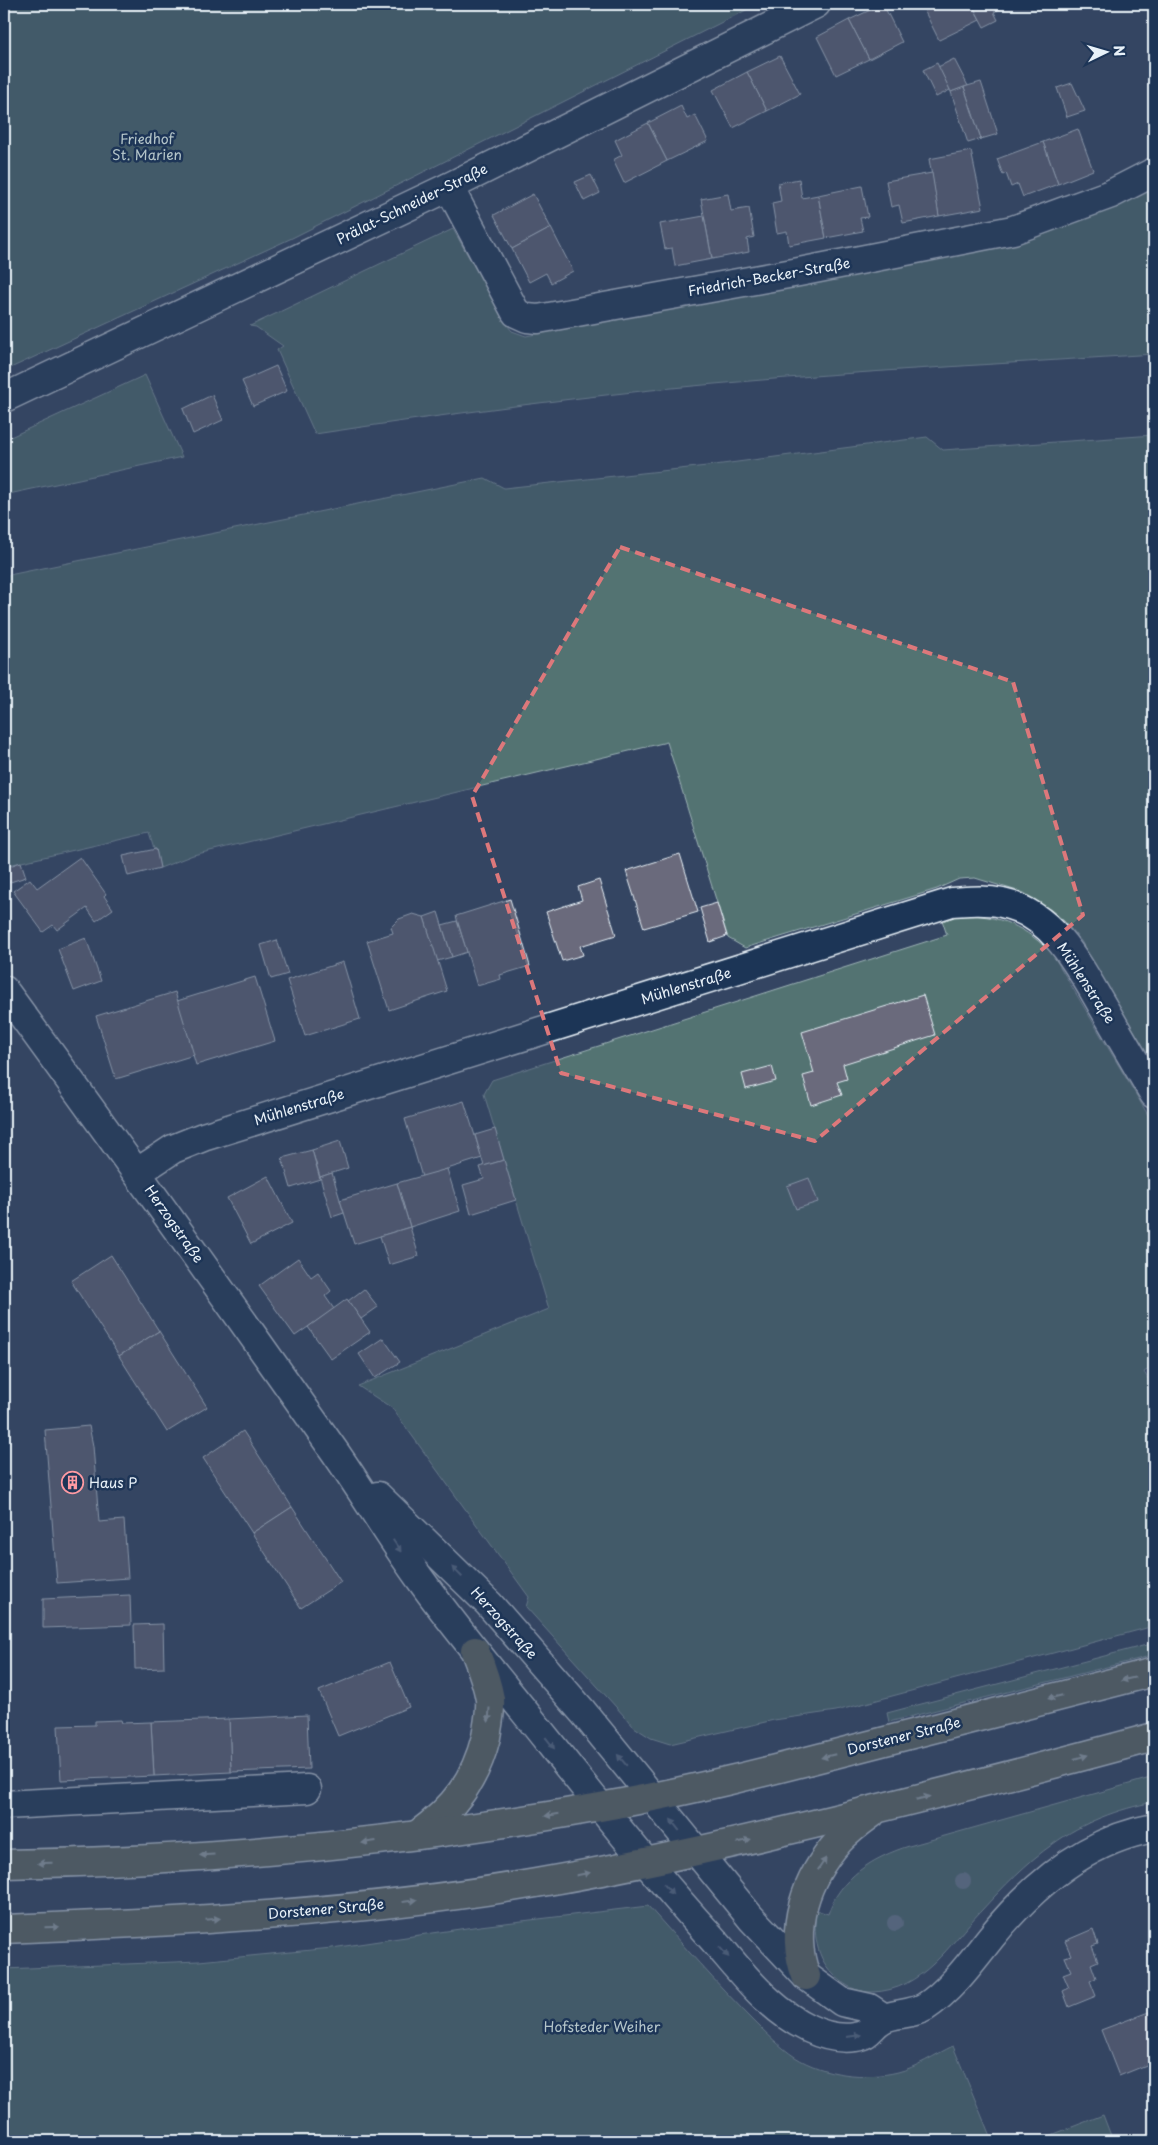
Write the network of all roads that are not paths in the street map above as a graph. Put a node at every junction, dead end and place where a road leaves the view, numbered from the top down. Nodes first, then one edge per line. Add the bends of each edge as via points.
1 (816, 4) edge
2 (1154, 172) edge
3 (449, 187) junction
4 (4, 398) edge
5 (4, 990) edge
6 (1154, 1094) edge
7 (138, 1172) junction
8 (341, 1462) junction
9 (475, 1651) junction
10 (1154, 1672) edge
11 (1154, 1737) edge
12 (307, 1789) dead end
13 (653, 1797) junction
14 (4, 1805) edge
15 (600, 1807) junction
16 (876, 1809) junction
17 (1154, 1828) edge
18 (417, 1835) junction
19 (697, 1853) junction
20 (645, 1862) junction
21 (4, 1864) edge
22 (4, 1929) edge
23 (806, 1976) junction
24 (884, 2018) junction

1 - 3 street, Prälat-Schneider-Straße
2 - 3 street, Friedrich-Becker-Straße via 1111,194 1013,230 538,320 516,313
3 - 4 street, Prälat-Schneider-Straße
5 - 7 street, Herzogstraße
6 - 7 street, Mühlenstraße via 1069,950 1043,924 1024,911 1003,903 980,900 952,902 203,1137 173,1149
7 - 8 street, Herzogstraße
8 -> 9 street, Herzogstraße via 422,1583
13 -> 8 street, Herzogstraße via 490,1604
9 -> 15 street, Herzogstraße
9 -> 18 main road via 490,1700 488,1726 477,1767 459,1797
10 -> 13 main road, Dorstener Straße via 792,1765
16 -> 11 main road, Dorstener Straße
12 - 14 street
13 - 15 main road, Dorstener Straße
19 -> 13 street
15 -> 18 main road, Dorstener Straße
15 - 20 street
19 -> 16 main road, Dorstener Straße
23 -> 16 main road via 800,1962 799,1928 806,1894 840,1840
17 - 24 street via 1107,1842 1073,1860 1021,1901 965,1970 936,1998 922,2009
18 -> 21 main road, Dorstener Straße via 293,1850
19 - 20 main road, Dorstener Straße
19 - 23 street via 751,1918
22 -> 20 main road, Dorstener Straße via 164,1923 368,1906 535,1883
20 -> 24 street via 767,2000 792,2020 841,2038 868,2034
23 - 24 street via 842,2002 869,2008

